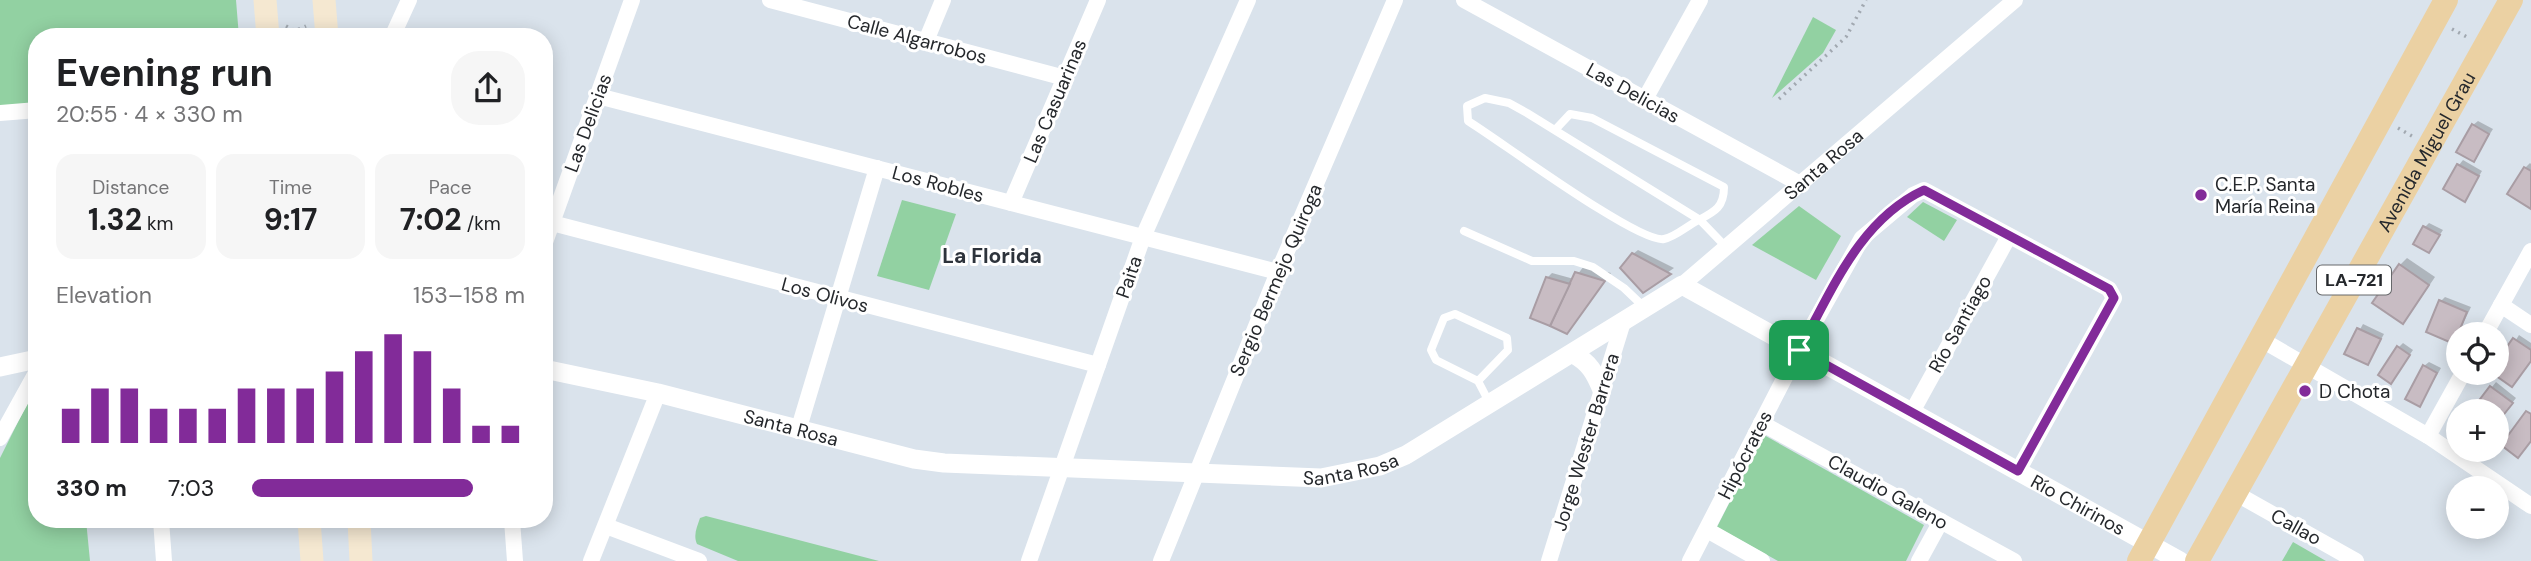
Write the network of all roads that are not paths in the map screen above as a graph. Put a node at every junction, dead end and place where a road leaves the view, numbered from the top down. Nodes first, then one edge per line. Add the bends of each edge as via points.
1 (265, 0) edge
2 (324, 0) edge
3 (409, 0) edge
4 (632, 0) edge
5 (770, 0) edge
6 (943, 0) edge
7 (1098, 0) edge
8 (1248, 0) edge
9 (1395, 0) edge
10 (1464, 0) edge
11 (1700, 0) edge
12 (2015, 0) edge
13 (2511, 0) edge
14 (798, 4) edge
15 (2441, 10) edge
16 (267, 28) edge
17 (326, 28) edge
18 (396, 28) edge
19 (926, 41) junction
20 (1065, 78) junction
21 (597, 96) junction
22 (1645, 99) junction
23 (28, 111) edge
24 (0, 113) edge
25 (1555, 130) junction
26 (877, 168) junction
27 (1802, 185) junction
28 (1012, 203) junction
29 (1700, 219) junction
30 (553, 220) edge
31 (553, 223) edge
32 (1464, 231) dead end
33 (2009, 236) junction
34 (1143, 237) junction
35 (1727, 248) junction
36 (2531, 251) edge
37 (1278, 272) junction
38 (1682, 285) junction
39 (838, 299) junction
40 (2501, 305) junction
41 (1645, 308) junction
42 (1623, 322) junction
43 (2492, 322) edge
44 (2531, 325) edge
45 (2262, 340) junction
46 (1799, 350) junction
47 (1573, 354) junction
48 (28, 361) edge
49 (1098, 366) junction
50 (2306, 366) junction
51 (0, 367) edge
52 (553, 371) edge
53 (1478, 380) junction
54 (2456, 385) edge
55 (28, 387) edge
56 (1602, 390) junction
57 (658, 393) junction
58 (1490, 405) junction
59 (1912, 412) junction
60 (1761, 423) junction
61 (798, 431) junction
62 (2428, 436) junction
63 (0, 438) edge
64 (1062, 467) junction
65 (2018, 471) junction
66 (1194, 475) junction
67 (2235, 493) junction
68 (2531, 506) edge
69 (1941, 521) junction
70 (606, 526) junction
71 (162, 528) edge
72 (310, 528) edge
73 (359, 528) edge
74 (513, 528) edge
75 (1707, 530) junction
76 (2144, 552) edge
77 (1545, 560) edge
78 (164, 561) edge
79 (312, 561) edge
80 (361, 561) edge
81 (515, 561) edge
82 (592, 561) edge
83 (699, 561) edge
84 (1029, 561) edge
85 (1161, 561) edge
86 (1690, 561) edge
87 (1762, 561) edge
88 (1919, 561) edge
89 (2014, 561) edge
90 (2180, 561) edge
91 (2197, 561) edge
92 (2356, 561) edge

1 - 16 main road
2 - 17 main road
3 - 18 street
4 - 21 street, Las Delicias
5 - 14 street, Calle Algarrobos
6 - 19 street
7 - 20 street, Las Casuarinas
8 - 34 street, Paita
9 - 37 street, Sergio Bermejo Quiroga
10 - 22 street, Las Delicias
11 - 22 street
12 - 27 street, Santa Rosa
13 - 50 main road, Avenida Miguel Grau / LA-721
14 - 19 street, Calle Algarrobos
15 - 45 main road, LA-721
19 - 20 street, Calle Algarrobos
20 - 28 street, Las Casuarinas
21 - 26 street, Los Robles
21 - 30 street, Las Delicias
22 - 27 street, Las Delicias
23 - 24 street
25 - 29 lane
25 - 29 lane via 1570,114 1592,118 1724,187 1718,210
25 - 29 lane via 1509,103 1485,98 1467,107 1468,121 1620,223 1649,237 1664,239
26 - 28 street, Los Robles
26 - 39 street
27 - 35 street, Santa Rosa
28 - 34 street, Los Robles
29 - 35 lane
31 - 39 street, Los Olivos
32 - 41 lane via 1531,261 1551,259 1593,267
33 - 46 street, Hipócrates via 1924,190 1913,195 1862,238
33 - 59 street, Río Santiago
33 - 65 street via 2109,289 2114,298
34 - 37 street, Los Robles
34 - 49 street, Paita
35 - 38 street, Santa Rosa
36 - 40 street
37 - 66 street, Sergio Bermejo Quiroga
38 - 41 street, Santa Rosa
38 - 46 street, Río Chirinos
39 - 49 street, Los Olivos
39 - 61 street
40 - 43 street
40 - 44 street
41 - 42 street, Santa Rosa
42 - 47 street, Santa Rosa
42 - 56 street, Jorge Wester Barrera
45 - 50 street
45 - 76 main road, LA-721
46 - 59 street, Río Chirinos
46 - 60 street, Hipócrates
47 - 56 street via 1584,359
47 - 58 street, Santa Rosa
48 - 51 street
49 - 64 street, Paita
50 - 62 street
50 - 67 main road, Avenida Miguel Grau / LA-721
52 - 57 street, Santa Rosa
53 - 53 lane via 1436,360 1430,351 1444,318 1455,314 1507,338 1508,350
53 - 58 lane
54 - 62 street
55 - 63 street
56 - 77 street, Jorge Wester Barrera
57 - 61 street, Santa Rosa
57 - 70 street
58 - 66 street, Santa Rosa via 1406,455 1348,474 1293,478
59 - 65 street, Río Chirinos
60 - 69 street, Claudio Galeno
60 - 75 street, Hipócrates
61 - 64 street, Santa Rosa via 914,459
62 - 68 street
64 - 66 street, Santa Rosa
64 - 84 street, Paita
65 - 76 street, Río Chirinos
66 - 85 street, Sergio Bermejo Quiroga
67 - 91 main road, Avenida Miguel Grau / LA-721
67 - 92 street, Callao
69 - 88 street
69 - 89 street, Claudio Galeno
70 - 82 street
70 - 83 street
71 - 78 street
72 - 79 main road
73 - 80 main road
74 - 81 street
75 - 86 street, Hipócrates
75 - 87 street
76 - 90 street, Río Chirinos

